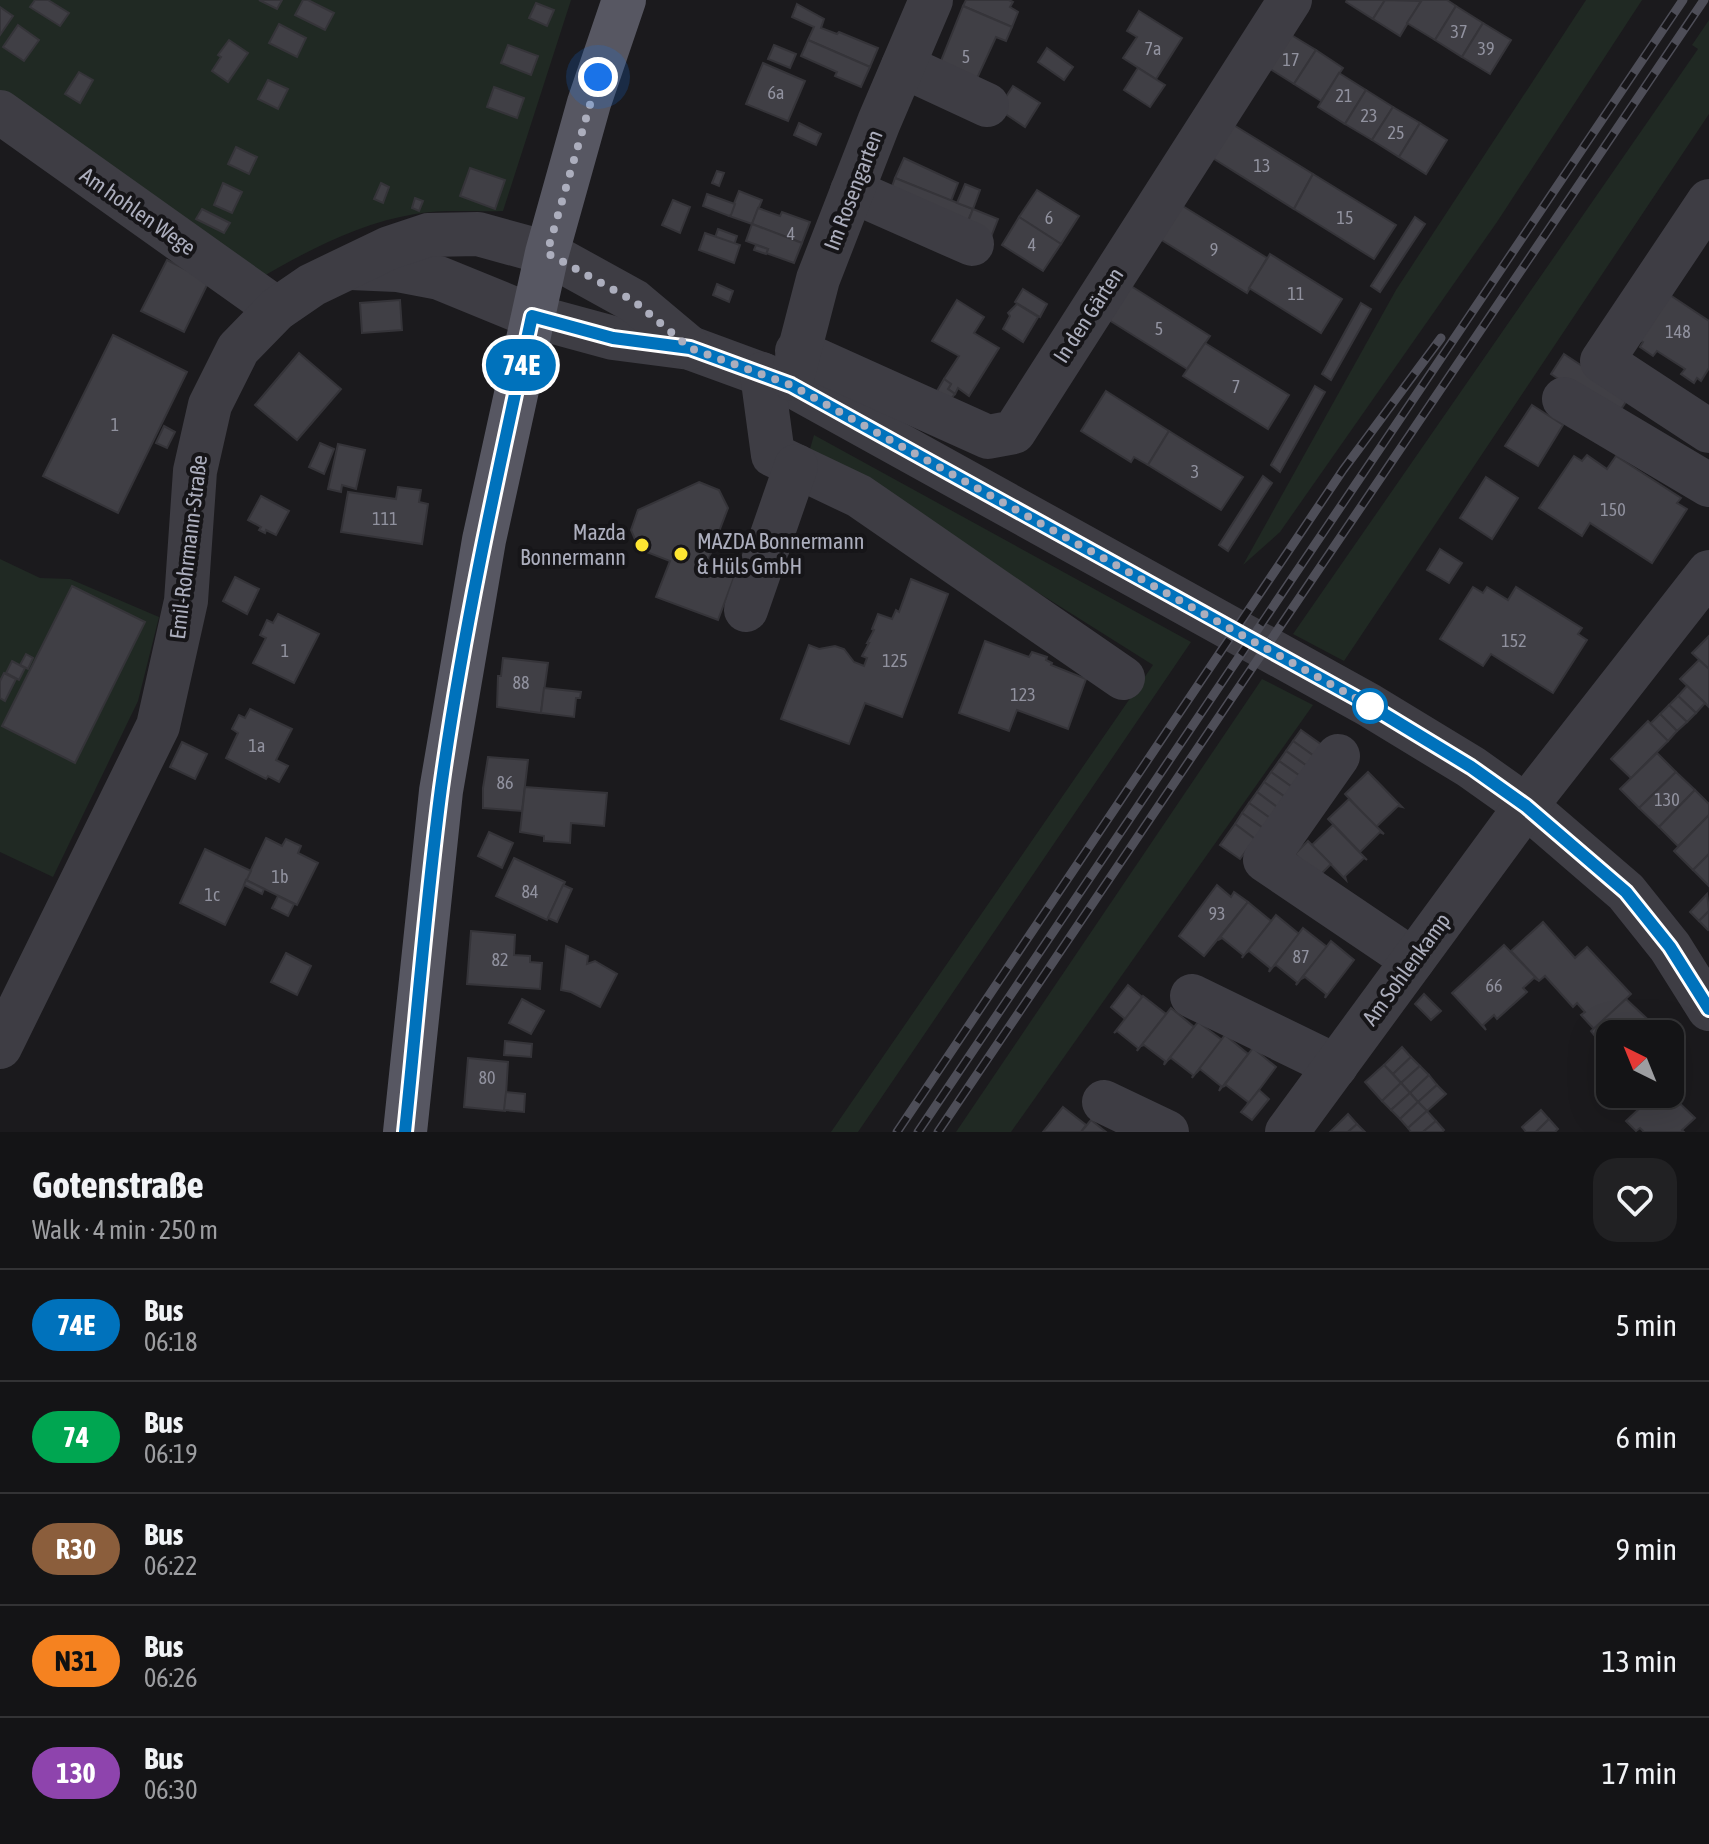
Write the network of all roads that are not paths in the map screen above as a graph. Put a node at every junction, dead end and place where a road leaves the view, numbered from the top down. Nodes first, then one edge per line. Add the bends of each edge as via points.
1 (624, 0) edge
2 (931, 0) edge
3 (1290, 0) edge
4 (903, 66) junction
5 (987, 105) dead end
6 (0, 112) edge
7 (852, 191) junction
8 (1709, 201) edge
9 (972, 244) dead end
10 (547, 253) junction
11 (351, 268) junction
12 (277, 309) junction
13 (532, 316) junction
14 (690, 348) junction
15 (784, 370) junction
16 (1564, 399) dead end
17 (1709, 431) edge
18 (796, 466) junction
19 (1709, 485) edge
20 (1709, 572) edge
21 (746, 610) dead end
22 (1123, 678) dead end
23 (1338, 756) dead end
24 (1526, 806) junction
25 (1413, 960) junction
26 (1192, 996) dead end
27 (1709, 1009) edge
28 (0, 1047) edge
29 (1336, 1066) junction
30 (1104, 1102) dead end
31 (1300, 1127) edge
32 (405, 1132) edge
33 (1167, 1132) edge

1 - 10 main road
2 - 4 street, Im Rosengarten
3 - 15 street, In den Gärten via 1014,432 988,437
4 - 5 street
4 - 7 street, Im Rosengarten
6 - 12 street, Am hohlen Wege
7 - 9 street
7 - 15 street, Im Rosengarten
8 - 17 street via 1602,361
10 - 11 street, Emil-Rohrmann-Straße via 478,234 428,235
10 - 13 main road
10 - 14 street, Emil-Rohrmann-Straße via 634,301
11 - 12 street, Emil-Rohrmann-Straße via 312,285
11 - 13 street, Emil-Rohrmann-Straße via 439,278
12 - 28 street, Emil-Rohrmann-Straße via 238,349 210,405 195,471 186,601 158,726
13 - 14 street, Emil-Rohrmann-Straße via 613,338
13 - 32 main road via 449,736
14 - 15 street
15 - 18 street via 773,455
15 - 24 street via 1369,705
16 - 19 street
18 - 21 street
18 - 22 street via 859,496
20 - 24 street, Am Sohlenkamp
23 - 25 street via 1265,860
24 - 25 street, Am Sohlenkamp
24 - 27 street via 1626,892 1670,947
25 - 29 street, Am Sohlenkamp
26 - 29 street
29 - 31 street, Am Sohlenkamp
30 - 33 street

